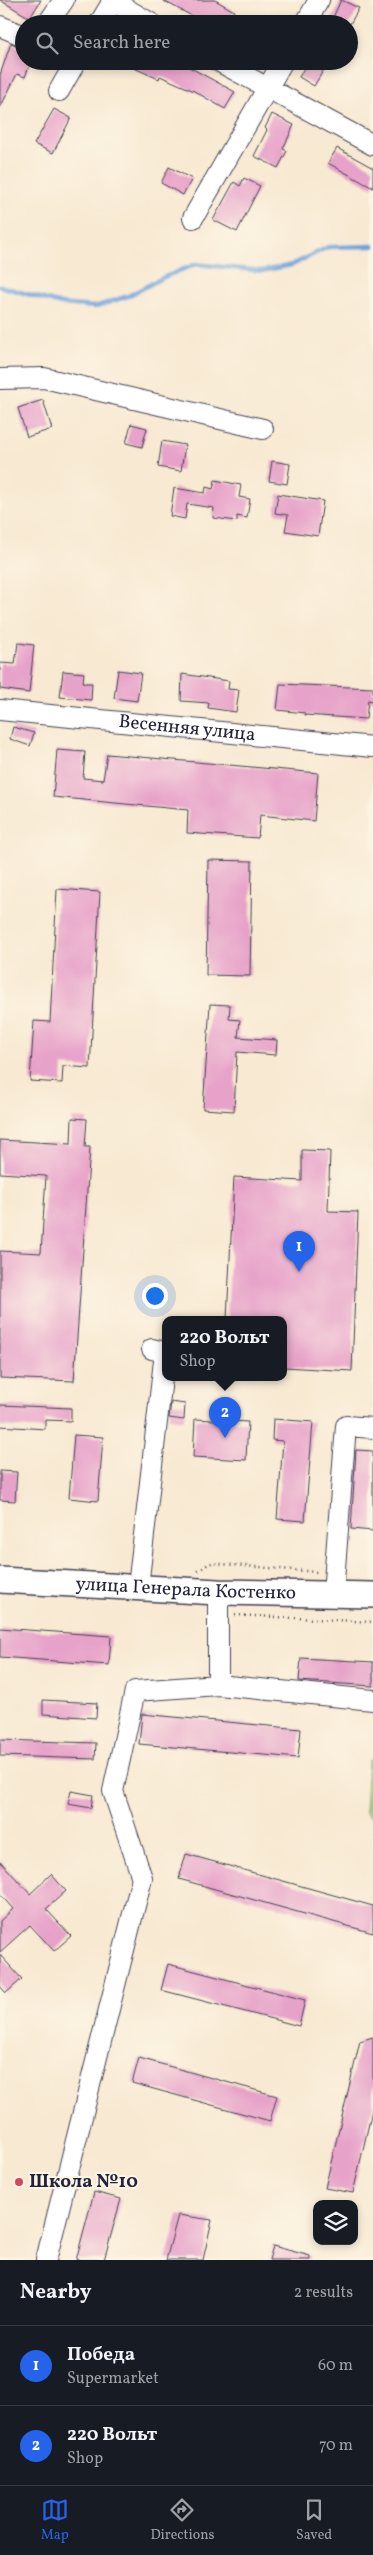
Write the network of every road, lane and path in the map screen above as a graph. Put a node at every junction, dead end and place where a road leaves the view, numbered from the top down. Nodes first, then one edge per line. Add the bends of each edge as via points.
1 (64, 0) edge
2 (112, 0) edge
3 (319, 0) edge
4 (53, 15) edge
5 (104, 15) edge
6 (137, 15) edge
7 (310, 15) edge
8 (0, 26) edge
9 (15, 32) edge
10 (70, 70) edge
11 (233, 70) edge
12 (278, 70) edge
13 (266, 89) junction
14 (58, 90) dead end
15 (373, 145) edge
16 (193, 218) dead end
17 (0, 379) edge
18 (264, 429) dead end
19 (0, 710) edge
20 (373, 747) edge
21 (152, 1349) dead end
22 (162, 1351) edge
23 (162, 1378) edge
24 (373, 1428) edge
25 (0, 1580) edge
26 (138, 1588) junction
27 (218, 1592) junction
28 (333, 1594) junction
29 (373, 1595) edge
30 (218, 1685) junction
31 (373, 1700) edge
32 (46, 2260) edge

1 - 4 street
2 - 5 street
2 - 6 street
3 - 7 street
8 - 9 street
10 - 14 street
11 - 13 street
12 - 13 street
13 - 15 street
13 - 16 street
17 - 18 street via 44,378
19 - 20 street, Весенняя улица
21 - 22 street
23 - 26 street
24 - 28 street via 346,1426
25 - 26 main road, улица Генерала Костенко
26 - 27 main road, улица Генерала Костенко
27 - 28 main road, улица Генерала Костенко
27 - 30 street
28 - 29 main road, улица Генерала Костенко
30 - 31 street
30 - 32 street via 135,1690 113,1791 142,1878

